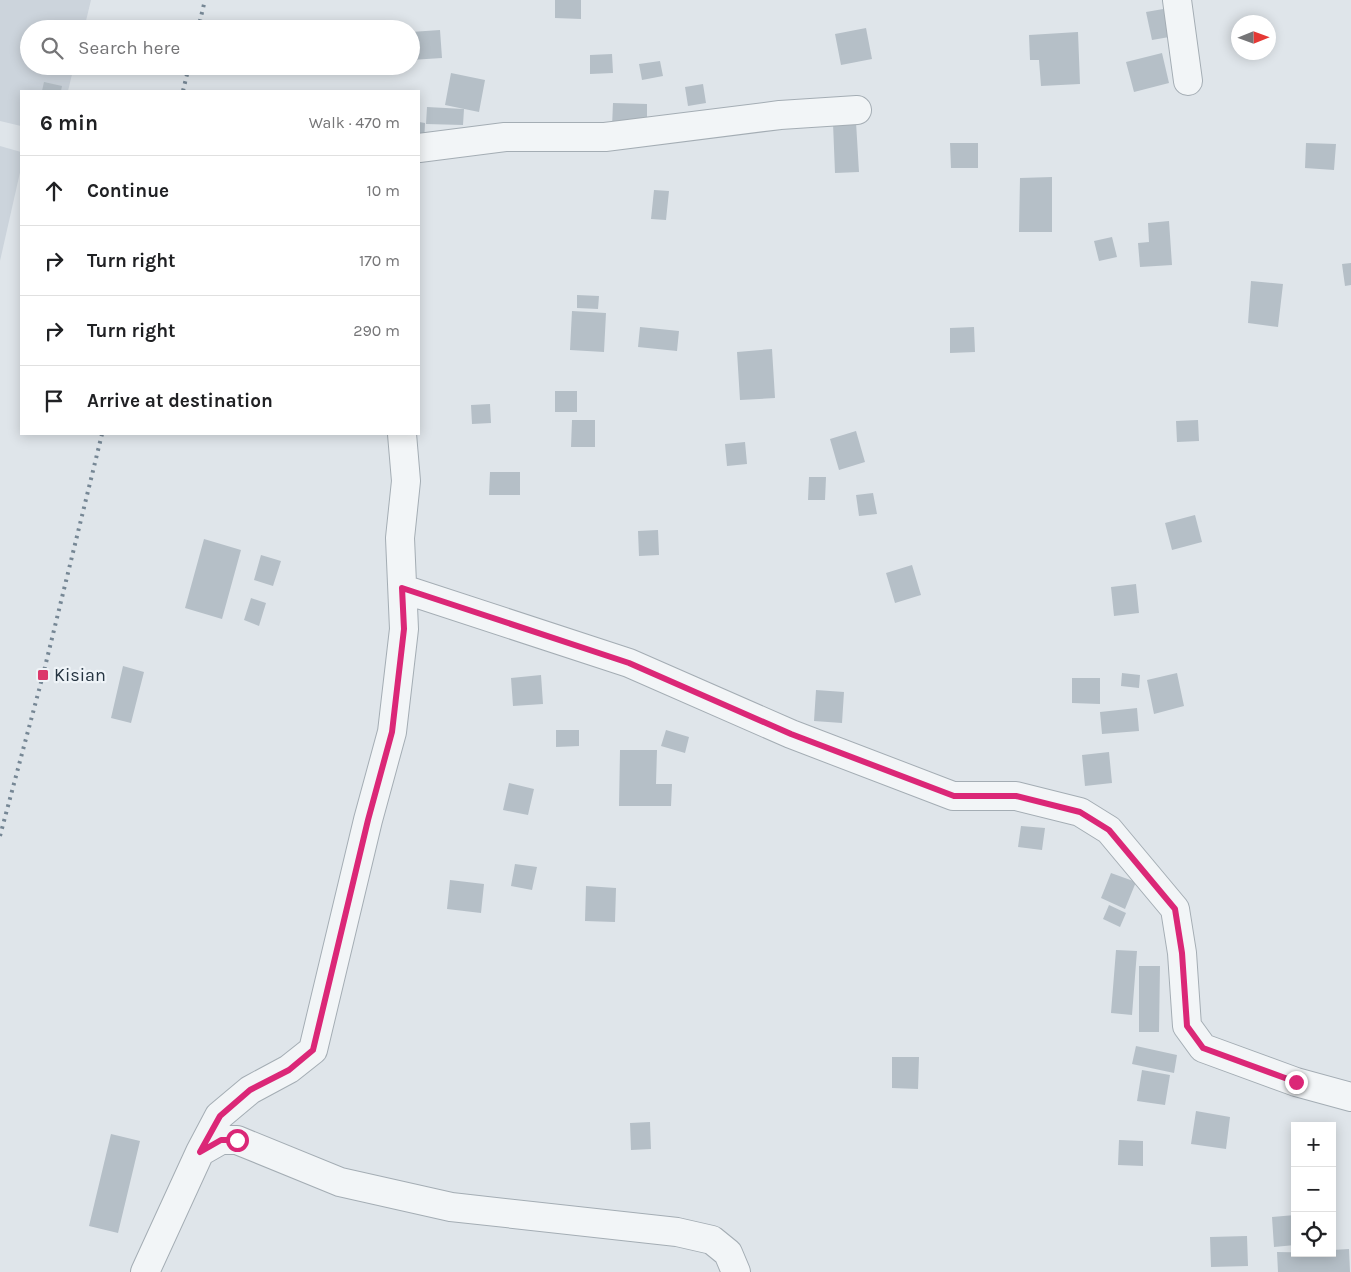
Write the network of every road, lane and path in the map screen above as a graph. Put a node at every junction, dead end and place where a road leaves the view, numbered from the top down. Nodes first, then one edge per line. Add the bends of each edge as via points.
1 (1177, 0) edge
2 (1188, 81) dead end
3 (856, 110) dead end
4 (420, 148) edge
5 (402, 435) edge
6 (402, 588) junction
7 (1351, 1097) edge
8 (200, 1152) junction
9 (145, 1272) edge
10 (736, 1272) edge

1 - 2 street
3 - 4 street via 780,115 605,137 505,137
5 - 6 street via 406,480 400,538
6 - 7 street via 629,663 791,734 954,796 1016,796 1080,812 1109,830 1175,909 1187,1026 1203,1048 1296,1082
6 - 8 street via 404,629 392,732 365,829 313,1050 289,1070 250,1090 220,1116
8 - 9 street
8 - 10 street via 221,1140 237,1140 340,1182 451,1208 677,1232 712,1240 728,1253

